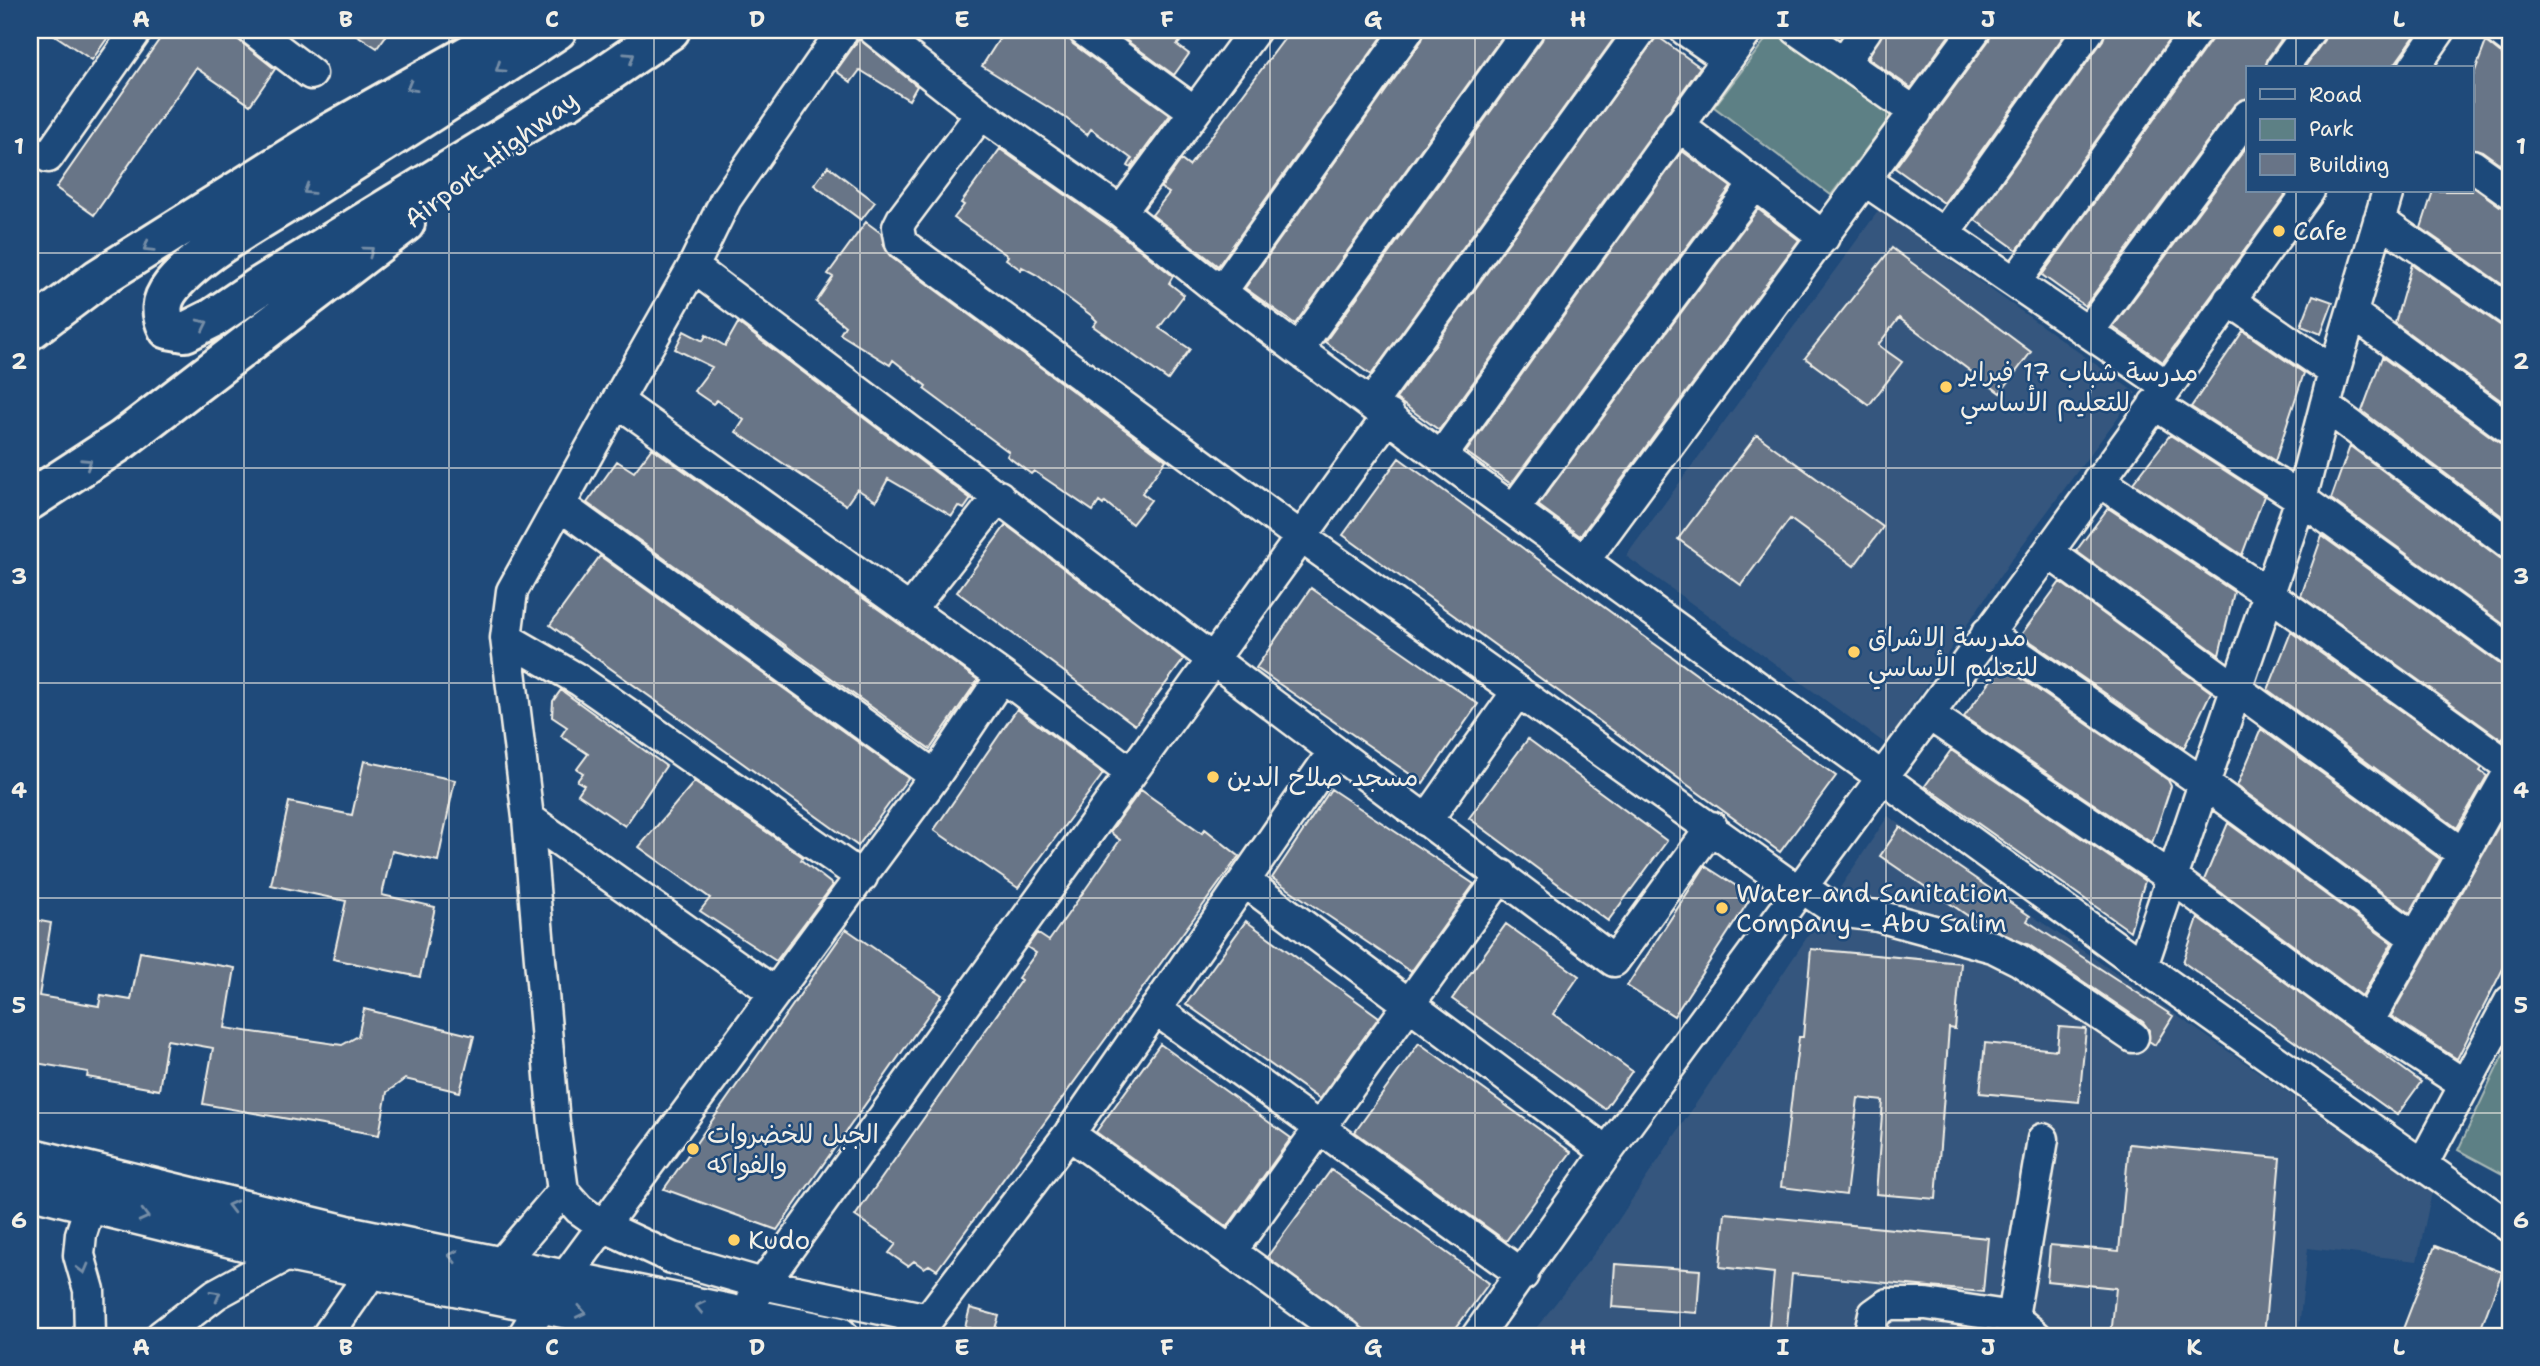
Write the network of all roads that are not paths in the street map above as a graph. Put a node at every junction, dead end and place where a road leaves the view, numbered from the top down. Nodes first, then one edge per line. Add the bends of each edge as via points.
1 (137, 30) edge
2 (254, 30) edge
3 (513, 30) edge
4 (557, 30) edge
5 (670, 30) edge
6 (843, 30) edge
7 (874, 30) edge
8 (1083, 30) edge
9 (1408, 30) edge
10 (1528, 30) edge
11 (1641, 30) edge
12 (1685, 30) edge
13 (1748, 30) edge
14 (1797, 30) edge
15 (1866, 30) edge
16 (1976, 30) edge
17 (2089, 30) edge
18 (2197, 30) edge
19 (2310, 30) edge
20 (2498, 30) edge
21 (1241, 34) edge
22 (2510, 39) edge
23 (1727, 59) junction
24 (1844, 62) junction
25 (2283, 66) edge
26 (312, 74) dead end
27 (587, 86) junction
28 (1194, 111) junction
29 (1916, 113) junction
30 (981, 114) junction
31 (2246, 117) edge
32 (1678, 125) junction
33 (48, 156) dead end
34 (2474, 166) edge
35 (1866, 181) junction
36 (1755, 184) junction
37 (2308, 192) edge
38 (2388, 192) edge
39 (2510, 192) edge
40 (1121, 212) junction
41 (2379, 220) junction
42 (1944, 234) junction
43 (1824, 237) junction
44 (693, 267) junction
45 (2015, 282) junction
46 (1221, 292) junction
47 (2229, 300) junction
48 (2510, 311) edge
49 (2352, 313) junction
50 (30, 330) edge
51 (2088, 332) junction
52 (1298, 349) junction
53 (2334, 372) junction
54 (2160, 395) junction
55 (617, 401) junction
56 (2325, 407) junction
57 (1380, 409) junction
58 (2510, 429) edge
59 (1441, 457) junction
60 (2098, 480) junction
61 (999, 496) junction
62 (2301, 499) junction
63 (30, 500) edge
64 (561, 506) junction
65 (1514, 509) junction
66 (1301, 537) junction
67 (2510, 544) edge
68 (2049, 552) junction
69 (1585, 559) junction
70 (2269, 594) junction
71 (910, 610) junction
72 (1987, 633) junction
73 (506, 638) junction
74 (2510, 650) edge
75 (1213, 660) junction
76 (1002, 676) junction
77 (1518, 691) junction
78 (2238, 692) junction
79 (1928, 715) junction
80 (1334, 751) junction
81 (2510, 769) edge
82 (1131, 773) junction
83 (935, 776) junction
84 (1881, 778) junction
85 (2203, 783) junction
86 (528, 818) junction
87 (1426, 821) junction
88 (1712, 827) junction
89 (2463, 854) junction
90 (1502, 875) junction
91 (862, 877) junction
92 (2171, 877) junction
93 (1244, 881) junction
94 (1800, 889) junction
95 (2415, 938) junction
96 (2142, 966) junction
97 (775, 993) junction
98 (2510, 1002) edge
99 (1409, 1004) junction
100 (1155, 1009) junction
101 (2368, 1023) junction
102 (2133, 1037) dead end
103 (2465, 1085) junction
104 (1319, 1129) junction
105 (1069, 1134) junction
106 (2043, 1139) dead end
107 (1607, 1152) junction
108 (30, 1157) edge
109 (2422, 1165) junction
110 (96, 1188) junction
111 (30, 1189) edge
112 (563, 1191) junction
113 (603, 1226) junction
114 (2510, 1227) edge
115 (1232, 1251) junction
116 (291, 1254) junction
117 (499, 1266) junction
118 (373, 1270) junction
119 (1523, 1275) junction
120 (763, 1284) junction
121 (553, 1292) junction
122 (741, 1315) junction
123 (2013, 1317) junction
124 (918, 1328) edge
125 (90, 1336) edge
126 (161, 1336) edge
127 (327, 1336) edge
128 (523, 1336) edge
129 (698, 1336) edge
130 (839, 1336) edge
131 (1347, 1336) edge
132 (1477, 1336) edge
133 (1869, 1336) edge
134 (2036, 1336) edge

1 - 33 street
2 - 26 street
3 -> 50 highway via 328,134 99,278
4 -> 27 highway via 189,269 162,302 161,315 168,330 184,332 213,318
27 -> 5 highway, Airport Highway
6 - 44 street via 726,199
7 - 30 street
8 - 28 street
9 - 46 street
10 - 52 street
11 - 57 street
12 - 23 street
13 - 23 street
14 - 24 street
15 - 24 street
16 - 29 street
17 - 42 street
18 - 45 street
19 - 25 street
20 - 22 street
21 - 28 street
23 - 32 street
24 - 29 street
63 -> 27 highway, Airport Highway via 122,440
28 - 40 street
29 - 35 street
30 - 40 street
30 - 66 street via 902,219 898,227 901,243
31 - 51 street
32 - 36 street
32 - 59 street
34 - 39 street
35 - 42 street
35 - 43 street
36 - 43 street
36 - 65 street
37 - 47 street
38 - 41 street
40 - 46 street
41 - 48 street
41 - 49 street
42 - 45 street
43 - 69 street
44 - 55 street
44 - 61 street
45 - 51 street
46 - 52 street
47 - 53 street
47 - 54 street
49 - 53 street
49 - 58 street
51 - 54 street
52 - 57 street
53 - 56 street
54 - 60 street
54 - 62 street
55 - 64 street
55 - 71 street
56 - 62 street
56 - 67 street
57 - 59 street
57 - 66 street
59 - 65 street
60 - 68 street
60 - 70 street
61 - 71 street
61 - 75 street
62 - 70 street
62 - 74 street
64 - 73 street via 512,591
64 - 83 street
65 - 69 street
66 - 75 street
66 - 77 street
68 - 72 street
68 - 78 street
69 - 84 street
70 - 78 street
70 - 81 street
71 - 76 street
72 - 79 street
72 - 85 street
73 - 86 street
73 - 91 street via 579,680
75 - 80 street
75 - 82 street
76 - 82 street
76 - 83 street
77 - 87 street
77 - 88 street
78 - 85 street
78 - 89 street
79 - 84 street
79 - 92 street
80 - 87 street
80 - 93 street
81 - 89 street
82 - 120 street
83 - 91 street
84 - 94 street
84 - 96 street
85 - 92 street
85 - 95 street
86 - 97 street
86 - 112 street
87 - 90 street
88 - 90 street via 1614,961
88 - 94 street
89 - 95 street
90 - 99 street
91 - 97 street
92 - 96 street
92 - 101 street
93 - 99 street
93 - 100 street
94 - 102 street via 1837,911 1878,916 1993,947
94 - 107 street
95 - 101 street
96 - 109 street
97 - 113 street
98 - 103 street
99 - 104 street
99 - 107 street
100 - 104 street
100 - 105 street
101 - 103 street
103 - 109 street
104 - 115 street
104 - 119 street
105 - 115 street
105 - 124 street
106 - 123 street
107 - 119 street
108 - 110 main road
109 - 114 street
110 - 111 main road
110 -> 116 main road
117 -> 110 main road
110 -> 125 street via 79,1255 89,1290
112 - 113 street
112 - 117 street
113 - 120 street via 672,1258
113 - 121 street
115 - 131 street
116 - 118 main road
126 -> 116 street via 216,1294
117 - 121 main road
118 - 121 main road
118 - 127 street
119 - 132 street
120 - 122 street
120 - 124 street
122 -> 121 main road
121 - 128 street
121 -> 129 main road
122 - 130 main road
123 - 133 street via 1926,1304 1888,1304 1874,1314
123 - 134 street

